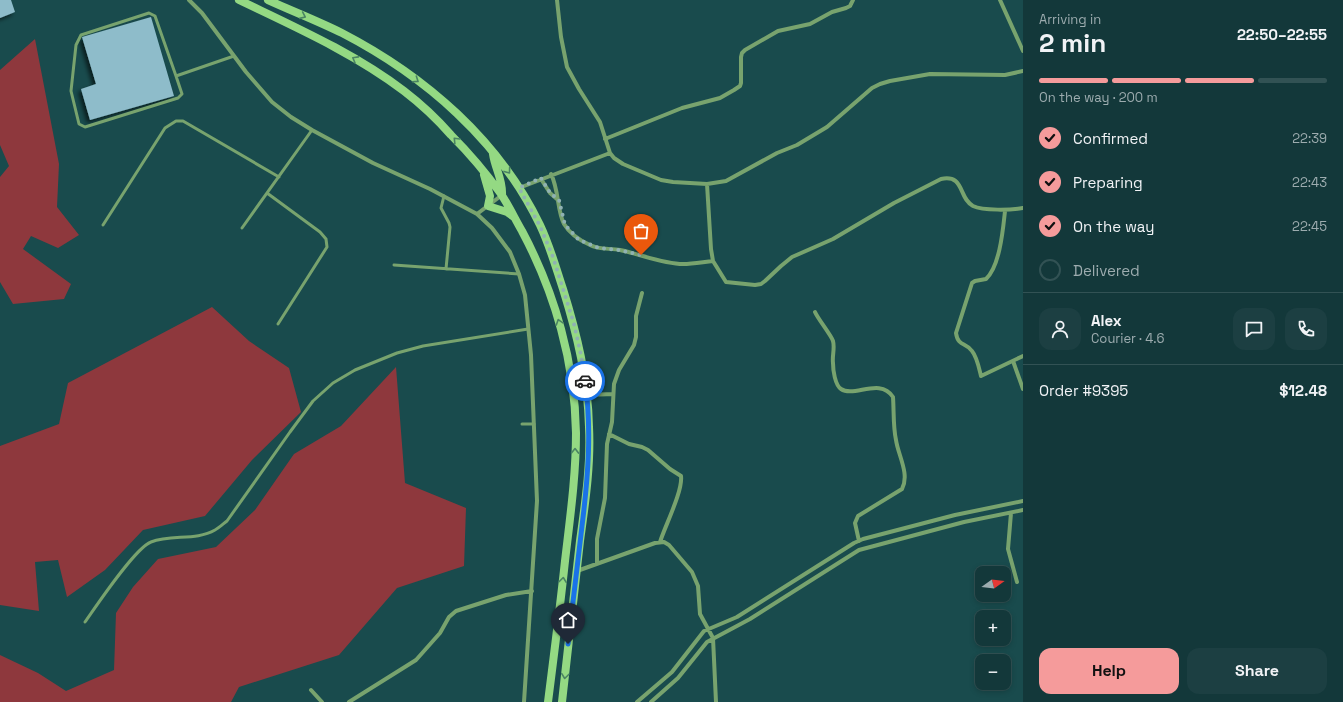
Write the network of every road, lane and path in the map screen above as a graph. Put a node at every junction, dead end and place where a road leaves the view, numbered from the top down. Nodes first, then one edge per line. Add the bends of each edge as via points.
1 (189, 0) edge
2 (239, 0) edge
3 (268, 0) edge
4 (557, 0) edge
5 (853, 0) edge
6 (1000, 0) edge
7 (1023, 51) edge
8 (234, 56) junction
9 (1023, 71) edge
10 (176, 76) junction
11 (312, 130) junction
12 (605, 139) junction
13 (493, 153) junction
14 (610, 153) junction
15 (482, 170) junction
16 (551, 174) junction
17 (279, 177) junction
18 (541, 178) junction
19 (707, 184) junction
20 (519, 188) junction
21 (267, 193) junction
22 (502, 195) junction
23 (444, 196) junction
24 (559, 200) junction
25 (488, 206) junction
26 (1023, 208) edge
27 (1005, 211) junction
28 (477, 214) junction
29 (515, 218) junction
30 (103, 225) dead end
31 (242, 228) dead end
32 (713, 260) junction
33 (394, 265) dead end
34 (446, 269) junction
35 (519, 274) junction
36 (642, 294) dead end
37 (815, 312) dead end
38 (278, 324) dead end
39 (528, 329) junction
40 (1023, 356) edge
41 (1013, 361) junction
42 (1023, 389) edge
43 (613, 394) junction
44 (587, 395) junction
45 (522, 424) dead end
46 (535, 424) junction
47 (609, 434) junction
48 (1023, 501) edge
49 (1023, 510) edge
50 (1011, 513) junction
51 (859, 540) junction
52 (660, 542) junction
53 (597, 564) junction
54 (577, 572) junction
55 (1017, 582) dead end
56 (532, 591) junction
57 (85, 622) dead end
58 (709, 628) junction
59 (713, 638) junction
60 (312, 690) dead end
61 (322, 702) edge
62 (349, 702) edge
63 (524, 702) edge
64 (548, 702) edge
65 (562, 702) edge
66 (637, 702) edge
67 (651, 702) edge
68 (716, 702) edge

1 - 8 street
15 -> 2 main road via 436,118 404,91 368,66 316,37
3 -> 13 main road via 341,33 426,86 451,107
4 - 12 street via 567,67 600,122
5 - 12 street via 846,8 810,24 778,31 745,50 741,57 740,86 725,96 682,108
6 - 7 street
8 - 10 lane
8 - 11 street via 272,102
9 - 19 street via 1005,75 930,74 890,80 880,84 827,127 797,145 726,181
10 - 10 lane via 182,94 178,98 85,127 80,124 71,91 76,46 80,35 149,13 155,16
11 - 17 lane
11 - 23 street via 373,163
12 - 14 street
13 -> 20 main road
13 - 22 main road via 494,164 501,179
14 - 16 street
14 - 19 street via 622,164 661,180
15 - 22 main road
15 - 25 main road via 490,196
16 - 18 street
16 - 24 street
17 - 21 lane
17 - 30 lane via 183,121 176,121 165,128
18 - 20 street
18 - 24 street via 550,193
19 - 32 street via 710,249
20 - 44 main road via 540,226 553,257 574,324
21 - 31 lane
21 - 38 lane via 320,232 326,239 327,247
22 - 25 street
22 - 29 main road
23 - 28 street
23 - 34 lane via 441,208 450,228
24 - 32 street via 565,225 579,240 592,246 672,263
25 - 28 street
25 - 29 main road via 507,212
26 - 27 street
27 - 32 street via 975,207 952,179 941,179 838,236 792,257 761,284 726,282
27 - 41 street via 1002,240 992,270 986,279 972,283 956,333 960,343 974,353 982,376
28 - 35 street via 492,228 510,252
64 -> 29 main road via 574,488 576,430 567,353 561,330 536,258
33 - 34 lane
34 - 35 lane
35 - 39 street via 525,296
36 - 43 street via 636,316 634,345 619,370
37 - 51 street via 833,342 833,363 840,389 847,391 882,388 893,397 895,440 905,484 902,489 858,516 854,523
39 - 46 street
39 - 57 lane via 423,346 397,353 355,370 333,383 313,401 227,520 214,530 201,535 149,542 137,552
40 - 41 street
41 - 42 street
43 - 44 street
43 - 47 street
44 - 54 main road via 589,451
45 - 46 lane
46 - 56 street via 537,501
47 - 52 street via 648,450 681,476 679,490
47 - 53 street via 605,498 597,539
48 - 51 street via 955,515
49 - 50 street
50 - 55 street via 1008,548
50 - 59 street via 859,550 750,619
51 - 58 street via 737,617
52 - 53 street
52 - 58 street via 669,545 692,572 698,586 700,614
53 - 54 street
54 -> 65 main road
56 - 62 street via 506,595 456,611 416,660
56 - 63 street
58 - 59 street
58 - 66 street via 700,635 672,672
59 - 67 street via 698,651 678,678
59 - 68 street
60 - 61 street

